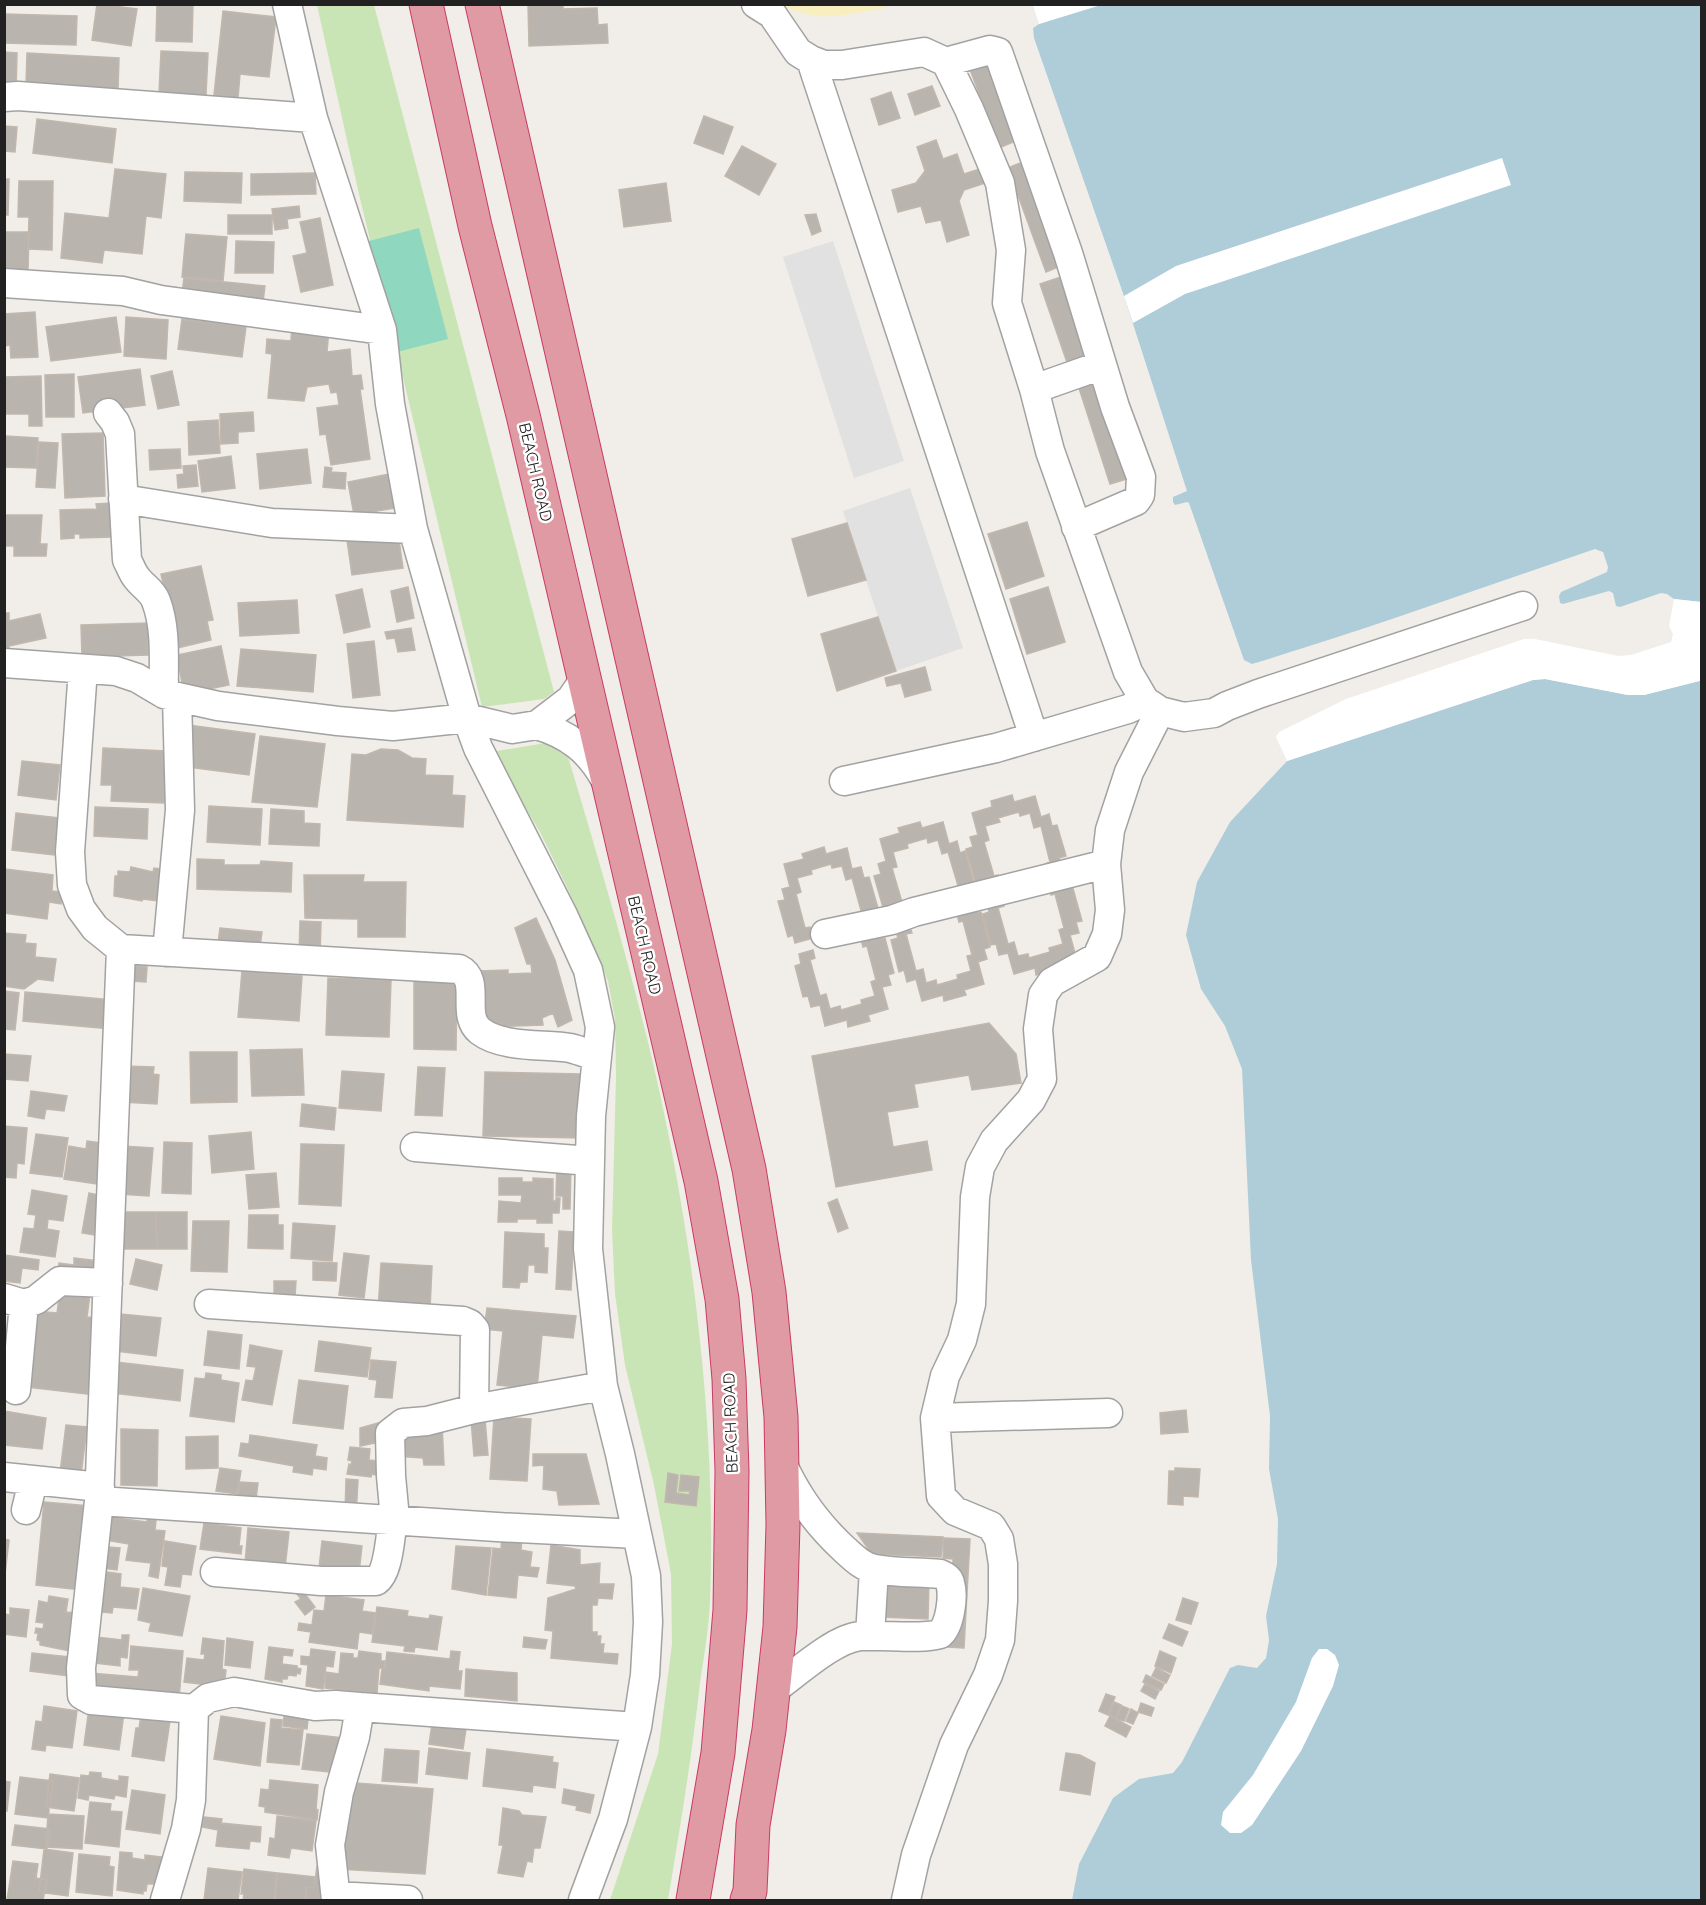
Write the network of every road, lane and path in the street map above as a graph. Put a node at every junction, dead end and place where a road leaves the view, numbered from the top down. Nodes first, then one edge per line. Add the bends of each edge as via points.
1 (287, 4) edge
2 (426, 4) edge
3 (482, 4) edge
4 (756, 4) edge
5 (811, 60) junction
6 (946, 62) junction
7 (4, 97) edge
8 (313, 118) junction
9 (4, 283) edge
10 (382, 330) junction
11 (1102, 365) junction
12 (1034, 389) junction
13 (108, 413) dead end
14 (123, 499) junction
15 (1076, 527) junction
16 (413, 529) junction
17 (1524, 606) dead end
18 (4, 663) edge
19 (83, 669) junction
20 (584, 680) junction
21 (170, 695) junction
22 (1153, 706) junction
23 (467, 718) junction
24 (524, 727) junction
25 (1034, 737) junction
26 (483, 758) junction
27 (607, 781) junction
28 (844, 781) dead end
29 (1106, 864) junction
30 (825, 934) dead end
31 (121, 949) junction
32 (167, 952) junction
33 (597, 1057) junction
34 (415, 1147) dead end
35 (590, 1161) junction
36 (108, 1283) junction
37 (14, 1301) edge
38 (209, 1304) dead end
39 (603, 1386) junction
40 (16, 1390) dead end
41 (474, 1409) junction
42 (1108, 1413) dead end
43 (935, 1418) junction
44 (782, 1463) junction
45 (4, 1477) edge
46 (33, 1481) junction
47 (100, 1494) junction
48 (26, 1510) dead end
49 (394, 1520) junction
50 (637, 1534) junction
51 (874, 1569) junction
52 (216, 1572) dead end
53 (870, 1636) junction
54 (773, 1690) junction
55 (360, 1707) junction
56 (194, 1709) junction
57 (637, 1726) junction
58 (336, 1898) edge
59 (165, 1900) edge
60 (408, 1900) edge
61 (583, 1900) edge
62 (693, 1900) edge
63 (747, 1900) edge
64 (906, 1900) edge

1 - 8 street
2 - 20 highway, BEACH ROAD via 474,226 523,415
3 - 44 highway via 749,1169 769,1292
4 - 5 street via 772,14 798,52
5 - 6 street via 842,65 924,52
5 - 25 street
6 - 11 street via 990,50 998,52 1068,253
6 - 12 street via 1000,183 1011,250 1007,303
7 - 8 street
8 - 10 street
9 - 10 street via 123,291 161,300
10 - 16 street via 390,404
11 - 12 street
11 - 15 street via 1141,477 1140,495 1136,501
12 - 15 street
13 - 14 street via 120,434
14 - 16 street via 272,523
14 - 21 street via 127,560 136,578 149,588 156,601
15 - 22 street via 1128,672
16 - 23 street
17 - 22 street via 1258,694 1214,713 1184,717
18 - 19 street
19 - 21 street via 116,671
19 - 31 street via 70,852 72,885 81,909
20 - 24 street via 570,699
20 - 27 highway, BEACH ROAD
21 - 23 street via 218,706 338,722 393,726
21 - 32 street via 180,810
22 - 25 street via 1128,709
22 - 29 street via 1110,830
23 - 24 street
23 - 26 street
24 - 26 street via 494,743
24 - 27 street via 555,730 578,745 598,765
25 - 28 street
26 - 33 street via 588,970 600,1027
27 - 62 highway, BEACH ROAD via 701,1181 722,1299 729,1379 730,1610 718,1753
29 - 30 street
29 - 43 street via 1110,910 1107,933 1097,957 1052,982 1043,995 1038,1029 1042,1079 1031,1100 994,1141 981,1167 975,1197 971,1304 962,1340 945,1376
31 - 32 street
31 - 36 street
32 - 33 street via 459,969 469,978 471,1015 481,1032 502,1041 573,1049
33 - 35 street
34 - 35 street
35 - 39 street via 588,1249
36 - 37 street via 60,1281 36,1300
36 - 47 street
37 - 40 street
38 - 41 street via 463,1321 474,1330
39 - 41 street
39 - 50 street
41 - 49 street via 404,1423 390,1433
42 - 43 street
43 - 64 street via 941,1496 954,1511 991,1526 999,1539 1003,1601 1000,1640 988,1676 954,1745 916,1855
44 - 51 street via 814,1518 856,1560
44 - 54 highway via 780,1627
45 - 46 street
46 - 47 street
46 - 48 street
47 - 49 street
47 - 56 street via 81,1668 82,1695 91,1700
49 - 50 street
49 - 52 street via 385,1568 376,1581 321,1581
50 - 57 street via 646,1576 648,1622
51 - 53 street
51 - 53 street via 944,1575 951,1585 949,1620 943,1631 935,1635
53 - 54 street via 838,1642
54 - 63 highway via 753,1825
55 - 56 street via 315,1706 234,1692 208,1698
55 - 57 street
55 - 58 street via 330,1845
56 - 59 street via 191,1800
57 - 61 street via 613,1819
58 - 60 street

